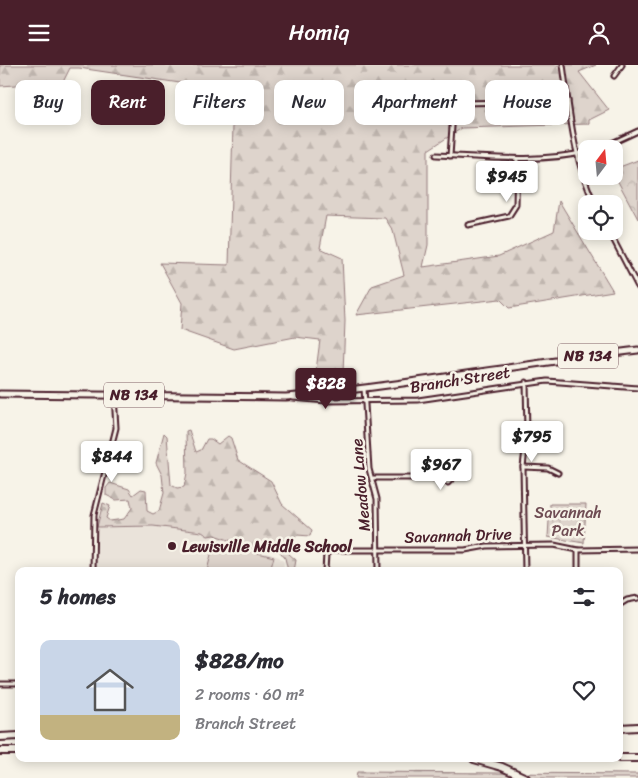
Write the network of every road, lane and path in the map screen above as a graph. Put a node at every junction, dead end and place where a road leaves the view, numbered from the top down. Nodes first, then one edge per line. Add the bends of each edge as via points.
1 (563, 65) edge
2 (622, 65) edge
3 (614, 76) dead end
4 (565, 80) edge
5 (485, 103) edge
6 (569, 109) edge
7 (638, 131) edge
8 (618, 140) edge
9 (578, 154) edge
10 (436, 155) dead end
11 (575, 155) junction
12 (450, 156) junction
13 (517, 159) junction
14 (591, 195) edge
15 (468, 225) dead end
16 (614, 240) edge
17 (638, 287) edge
18 (638, 350) edge
19 (526, 382) junction
20 (364, 387) junction
21 (638, 388) edge
22 (0, 395) edge
23 (114, 395) junction
24 (286, 397) junction
25 (367, 401) junction
26 (523, 467) junction
27 (558, 473) dead end
28 (373, 478) junction
29 (438, 478) junction
30 (524, 545) junction
31 (638, 549) edge
32 (378, 550) junction
33 (578, 550) junction
34 (93, 567) edge
35 (325, 567) edge
36 (378, 567) edge
37 (525, 567) edge
38 (578, 567) edge
39 (638, 598) edge
40 (623, 602) edge
41 (0, 684) edge
42 (15, 684) edge
43 (623, 727) edge
44 (638, 727) edge
45 (0, 737) edge
46 (15, 737) edge
47 (0, 751) edge
48 (15, 751) edge
49 (623, 758) edge
50 (638, 758) edge
51 (484, 762) edge
52 (526, 778) edge

1 - 4 street
2 - 3 street
5 - 12 street via 460,103 453,112
6 - 11 street
7 - 8 street
9 - 11 street
10 - 12 street
11 - 13 street
11 - 14 street
12 - 13 street
13 - 15 street via 516,205 509,216
16 - 17 street
18 - 20 main road, NB 134
19 - 21 street, Branch Street via 562,381
19 - 25 street, Branch Street via 442,397
19 - 26 street via 527,432
20 - 24 main road, NB 134
20 - 25 street, Meadow Lane
22 - 23 main road, NB 134
23 - 24 main road, NB 134
23 - 34 street via 116,428 94,515
24 - 25 street, Branch Street
25 - 28 street, Meadow Lane via 369,469
26 - 27 street via 548,467
26 - 30 street
28 - 29 street
28 - 32 street, Meadow Lane via 377,499
29 - 29 street via 448,483 454,477 448,471
30 - 32 street, Savannah Drive via 464,550
30 - 33 street, Savannah Drive via 554,545
30 - 37 street
31 - 33 street, Savannah Drive
32 - 35 street, Savannah Drive via 329,551
32 - 36 street, Meadow Lane
33 - 38 street
39 - 40 street
41 - 42 street
43 - 44 highway
45 - 46 highway
47 - 48 highway
49 - 50 highway
51 - 52 highway

